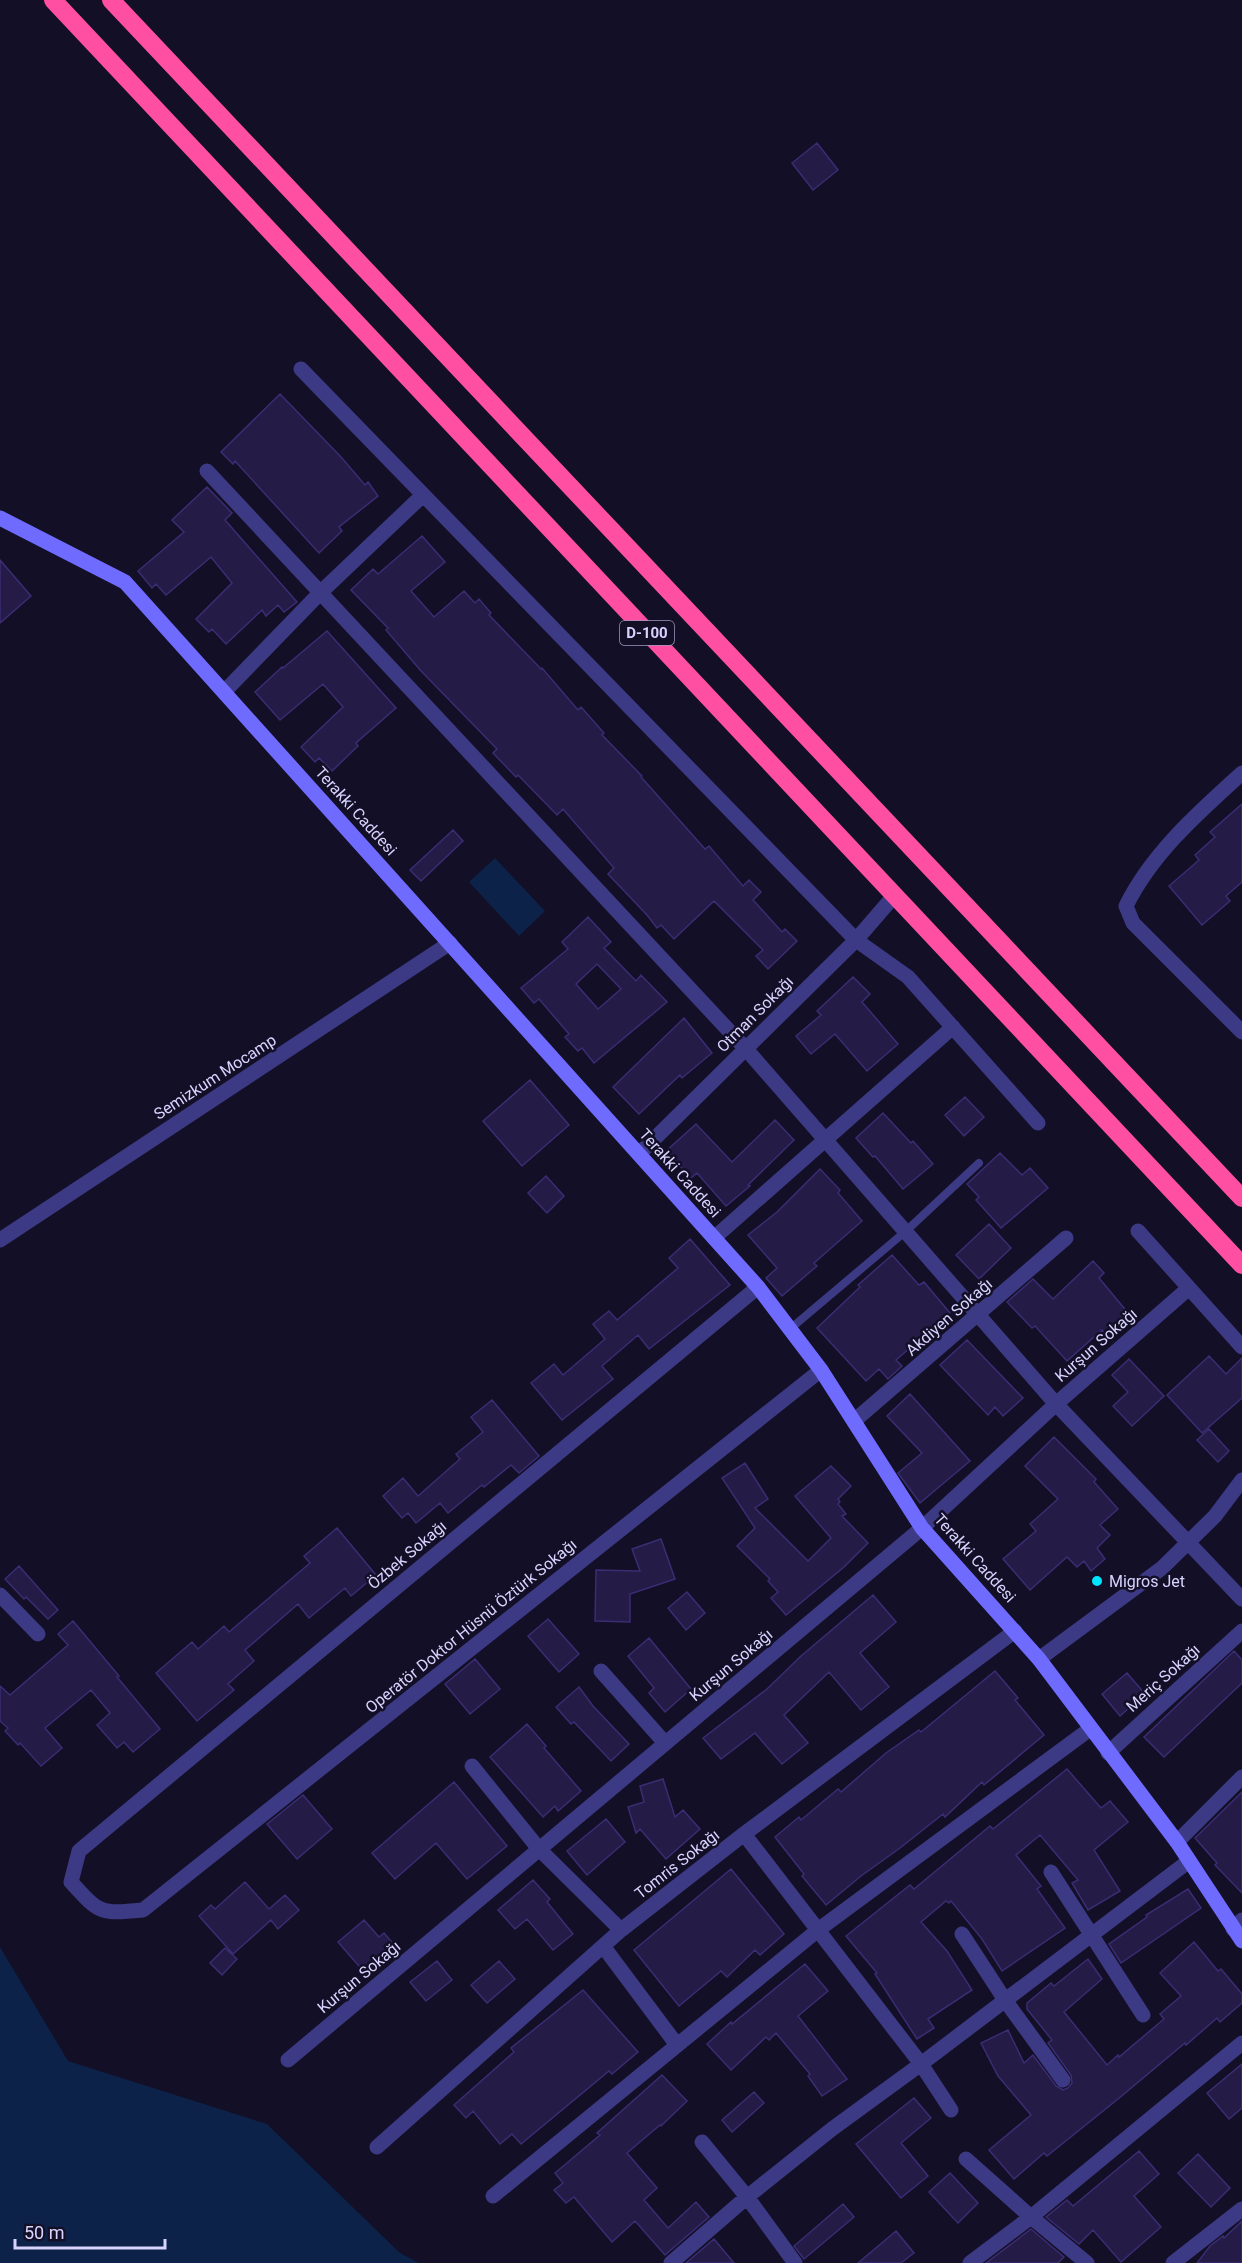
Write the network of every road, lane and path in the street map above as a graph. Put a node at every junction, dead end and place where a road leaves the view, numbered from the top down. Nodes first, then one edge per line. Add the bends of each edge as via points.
1 (53, 0) edge
2 (111, 0) edge
3 (301, 369) dead end
4 (207, 471) dead end
5 (423, 495) junction
6 (0, 518) edge
7 (320, 592) junction
8 (224, 692) junction
9 (1242, 773) edge
10 (894, 897) junction
11 (856, 940) junction
12 (450, 943) junction
13 (953, 1027) junction
14 (1242, 1032) edge
15 (746, 1049) junction
16 (1038, 1123) dead end
17 (827, 1140) junction
18 (639, 1154) junction
19 (979, 1163) dead end
20 (1242, 1198) edge
21 (906, 1231) junction
22 (1138, 1231) dead end
23 (714, 1238) junction
24 (1066, 1238) dead end
25 (0, 1240) edge
26 (1242, 1265) edge
27 (758, 1287) junction
28 (1189, 1288) junction
29 (980, 1314) junction
30 (790, 1329) junction
31 (1242, 1347) edge
32 (821, 1370) junction
33 (1056, 1404) junction
34 (854, 1422) junction
35 (1242, 1480) edge
36 (922, 1527) junction
37 (1189, 1542) junction
38 (0, 1595) edge
39 (1242, 1599) edge
40 (1015, 1631) junction
41 (1242, 1631) edge
42 (38, 1634) dead end
43 (1039, 1659) junction
44 (601, 1671) dead end
45 (1090, 1729) junction
46 (665, 1743) junction
47 (1108, 1752) junction
48 (472, 1766) dead end
49 (1242, 1777) edge
50 (744, 1834) junction
51 (1177, 1842) junction
52 (539, 1850) junction
53 (1189, 1861) junction
54 (1051, 1872) dead end
55 (143, 1910) joint
56 (621, 1930) junction
57 (818, 1930) junction
58 (1239, 1930) edge
59 (962, 1934) dead end
60 (1092, 1935) junction
61 (603, 1946) junction
62 (1005, 2000) junction
63 (1143, 2015) dead end
64 (1242, 2043) edge
65 (677, 2045) junction
66 (288, 2060) dead end
67 (921, 2064) junction
68 (1063, 2080) dead end
69 (951, 2110) dead end
70 (702, 2142) dead end
71 (378, 2147) dead end
72 (966, 2159) dead end
73 (493, 2196) dead end
74 (747, 2197) junction
75 (1242, 2209) edge
76 (1030, 2217) junction
77 (670, 2263) edge
78 (795, 2263) edge
79 (970, 2263) edge
80 (1087, 2263) edge
81 (1173, 2263) edge

1 - 10 highway, D-100
2 - 20 highway, D-100
3 - 5 street
4 - 7 street
5 - 7 street
5 - 11 street
6 - 8 street, Terakki Caddesi via 125,582
7 - 8 street
7 - 15 street
8 - 12 street, Terakki Caddesi
9 - 14 street via 1193,817 1137,883 1126,906 1133,922
10 - 11 street, Otman Sokağı
10 - 26 highway, D-100
11 - 13 street via 908,977
11 - 15 street, Otman Sokağı
12 - 18 street, Terakki Caddesi
12 - 25 street, Semizkum Mocamp
13 - 16 street
13 - 17 street
15 - 17 street
15 - 18 street, Otman Sokağı
17 - 21 street
17 - 23 street
18 - 23 street, Terakki Caddesi
19 - 21 lane
21 - 29 street
21 - 30 lane
22 - 28 street
23 - 27 street, Terakki Caddesi
24 - 29 street, Akdiyen Sokağı
27 - 30 street, Terakki Caddesi
27 - 55 street, Özbek Sokağı via 79,1851 71,1882 92,1905 110,1913
28 - 31 street
28 - 33 street, Kurşun Sokağı
29 - 33 street
29 - 34 street, Akdiyen Sokağı
30 - 32 street, Terakki Caddesi
32 - 34 street, Terakki Caddesi
32 - 55 street, Operatör Doktor Hüsnü Öztürk Sokağı
33 - 36 street, Kurşun Sokağı
33 - 37 street
34 - 36 street, Terakki Caddesi
35 - 37 street
36 - 40 street, Terakki Caddesi
36 - 46 street, Kurşun Sokağı
37 - 39 street
37 - 43 street via 1154,1574
38 - 42 street
40 - 43 street, Terakki Caddesi
40 - 50 street, Tomris Sokağı
41 - 47 street, Meriç Sokağı
43 - 45 street, Terakki Caddesi
44 - 46 street
45 - 47 street, Terakki Caddesi
45 - 57 street
46 - 52 street, Kurşun Sokağı
47 - 51 street, Terakki Caddesi
48 - 52 street
49 - 51 street
50 - 56 street, Tomris Sokağı
50 - 57 street
51 - 53 street, Terakki Caddesi
52 - 56 street
52 - 66 street, Kurşun Sokağı
53 - 58 street, Terakki Caddesi
53 - 60 street
54 - 60 street
56 - 61 street, Tomris Sokağı
57 - 65 street
57 - 67 street
59 - 62 street
60 - 62 street
60 - 63 street
61 - 65 street
61 - 71 street, Tomris Sokağı
62 - 67 street
62 - 68 street
64 - 76 street
65 - 73 street
67 - 69 street
67 - 74 street
70 - 74 street
72 - 76 street
74 - 77 street
74 - 78 street
75 - 81 street
76 - 79 street
76 - 80 street

